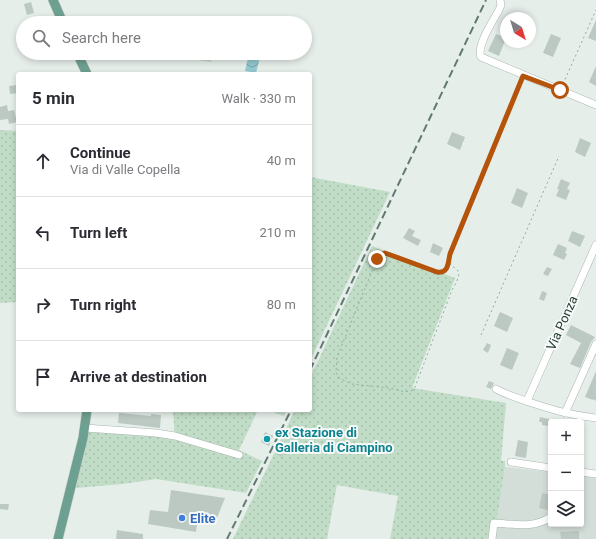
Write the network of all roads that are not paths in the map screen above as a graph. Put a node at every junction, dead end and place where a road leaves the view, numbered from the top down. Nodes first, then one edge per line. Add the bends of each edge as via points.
1 (52, 0) edge
2 (500, 0) edge
3 (60, 16) edge
4 (80, 60) edge
5 (86, 72) edge
6 (596, 105) edge
7 (596, 245) edge
8 (596, 344) edge
9 (496, 389) dead end
10 (527, 401) junction
11 (87, 412) edge
12 (565, 413) junction
13 (596, 418) edge
14 (85, 428) junction
15 (239, 455) dead end
16 (511, 462) dead end
17 (548, 468) edge
18 (584, 472) edge
19 (596, 474) edge
20 (548, 519) edge
21 (58, 539) edge
22 (492, 539) edge

1 - 3 main road
2 - 6 street via 499,10 480,46 481,57
4 - 5 main road
7 - 10 street, Via Ponza
8 - 12 street
9 - 10 street
10 - 12 street
11 - 14 main road
12 - 13 street
14 - 15 street via 175,436
14 - 21 main road
16 - 17 street
18 - 19 street
20 - 22 street via 541,524 529,525 494,523

